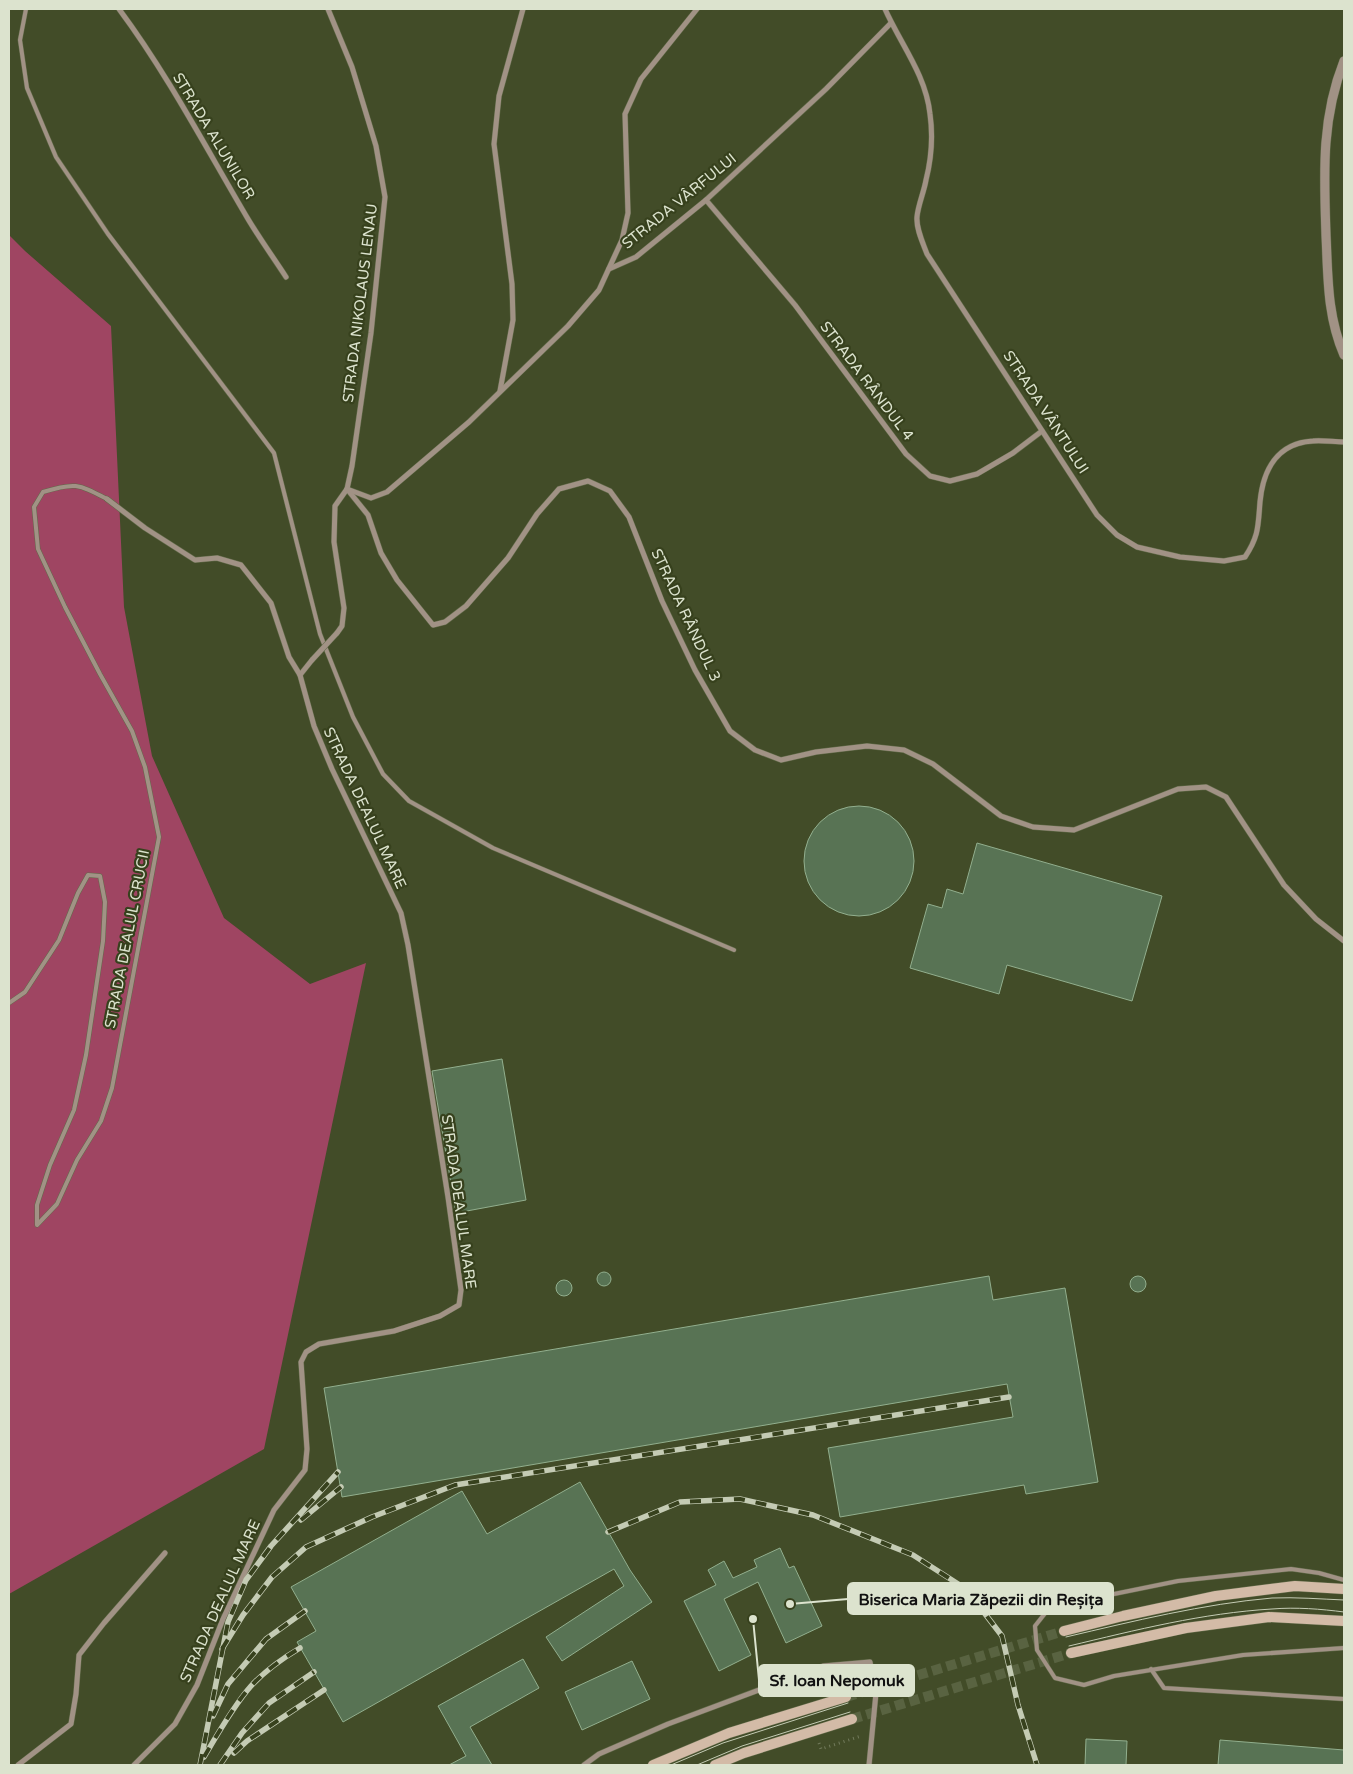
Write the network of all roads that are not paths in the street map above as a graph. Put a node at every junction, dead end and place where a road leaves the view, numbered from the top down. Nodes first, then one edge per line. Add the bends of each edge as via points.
1 (26, 9) edge
2 (118, 9) edge
3 (328, 9) edge
4 (523, 9) edge
5 (697, 9) edge
6 (885, 9) edge
7 (891, 23) junction
8 (1344, 61) edge
9 (706, 200) junction
10 (608, 269) junction
11 (286, 277) dead end
12 (1344, 355) edge
13 (500, 392) junction
14 (1042, 431) junction
15 (1344, 442) edge
16 (347, 489) junction
17 (107, 499) joint
18 (300, 675) junction
19 (1344, 941) edge
20 (734, 950) dead end
21 (9, 1003) edge
22 (165, 1553) dead end
23 (1344, 1580) edge
24 (1344, 1589) edge
25 (1344, 1621) edge
26 (1064, 1631) tunnel mouth
27 (1344, 1648) edge
28 (1071, 1653) tunnel mouth
29 (1151, 1670) junction
30 (846, 1696) tunnel mouth
31 (1344, 1699) edge
32 (852, 1719) tunnel mouth
33 (18, 1765) edge
34 (134, 1765) edge
35 (584, 1765) edge
36 (653, 1765) edge
37 (715, 1765) edge
38 (869, 1765) edge

1 - 20 lane via 20,40 27,88 56,157 108,234 274,453 320,634 353,716 383,774 409,801 493,848
2 - 11 street, STRADA ALUNILOR via 196,127
3 - 16 street, STRADA NIKOLAUS LENAU via 360,93 376,146 385,197 370,343
4 - 13 street via 499,96 494,144 512,284 513,320
5 - 10 street via 641,79 625,114 628,213 622,240
6 - 7 street, STRADA VÂNTULUI
7 - 9 street, STRADA VÂRFULUI via 826,89
7 - 14 street, STRADA VÂNTULUI via 909,52 930,114 927,178 917,218 920,237 927,254
8 - 12 street via 1328,122 1324,162 1328,295
9 - 10 street, STRADA VÂRFULUI via 636,257
9 - 14 street, STRADA RÂNDUL 4 via 795,305 906,454 930,476 950,481 977,474
10 - 13 street via 599,290 568,326
13 - 16 street via 387,492 371,498
14 - 15 street, STRADA VÂNTULUI via 1097,515 1117,535 1137,547 1224,561 1245,557 1255,542 1265,478 1274,459 1289,447 1312,441
16 - 18 street, STRADA NIKOLAUS LENAU, bridge via 335,506 334,542 344,608 342,626
16 - 19 street, STRADA RÂNDUL 3 via 368,515 381,552 397,580 433,625 444,622 466,606 508,558 537,514 560,489 588,481 610,491 629,517 694,670 730,731 755,750 781,760 867,746 904,750 933,764 1001,816 1034,827 1074,830 1178,789 1206,787 1226,797 1284,885 1316,919
17 - 18 street, STRADA DEALUL CRUCII via 195,560 217,558 241,565 270,603 289,657
17 - 21 lane, STRADA DEALUL CRUCII via 83,486 65,485 43,492 34,507 38,549 95,666 132,731 145,768 160,837 112,1088 101,1121 77,1160 57,1204 37,1225 37,1205 74,1110 86,1055 103,941 105,902 100,876 88,875 59,940 25,992
18 - 34 street, STRADA DEALUL MARE via 314,726 332,769 401,913 448,1197 461,1290 459,1305 440,1316 394,1331 319,1344 306,1352 301,1362 307,1448 305,1470 274,1510 223,1618 197,1685 176,1724
22 - 33 street via 79,1655 71,1724
23 - 29 lane via 1291,1569 1178,1581 1050,1607 1036,1626 1037,1650 1055,1678 1084,1685
24 - 26 main road via 1295,1586 1233,1594
25 - 28 main road via 1269,1617 1186,1628
27 - 29 lane via 1243,1655
29 - 31 lane via 1164,1688
30 - 36 main road via 729,1733
32 - 37 main road
35 - 38 street via 600,1754 668,1724 824,1666 870,1662 876,1693

